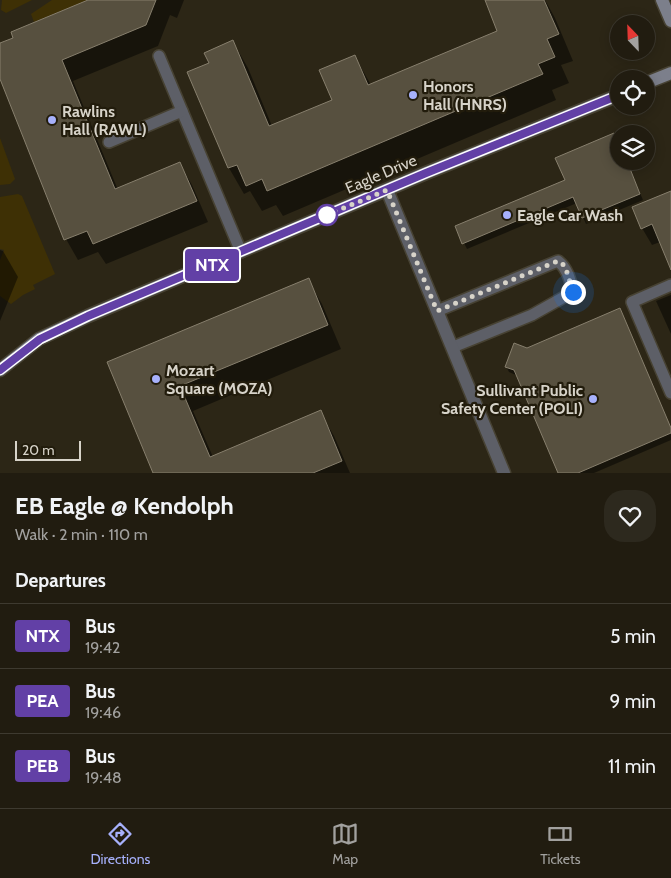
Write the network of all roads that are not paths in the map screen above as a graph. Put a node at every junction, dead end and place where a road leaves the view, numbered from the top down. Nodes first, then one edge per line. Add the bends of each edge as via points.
1 (662, 0) edge
2 (671, 21) edge
3 (159, 56) dead end
4 (671, 73) edge
5 (655, 79) edge
6 (610, 98) edge
7 (182, 111) junction
8 (109, 142) dead end
9 (387, 190) junction
10 (241, 252) junction
11 (671, 285) edge
12 (437, 311) junction
13 (452, 348) junction
14 (0, 370) edge
15 (671, 394) edge
16 (504, 473) edge

1 - 2 street
3 - 7 lane
4 - 5 street
6 - 9 street, Eagle Drive
7 - 8 lane
7 - 10 lane
9 - 10 street, Eagle Drive
9 - 12 street
10 - 14 street, Eagle Drive via 40,339
11 - 15 lane via 632,302
12 - 13 street
12 - 13 lane via 558,261 565,266 573,292 532,315
13 - 16 street

